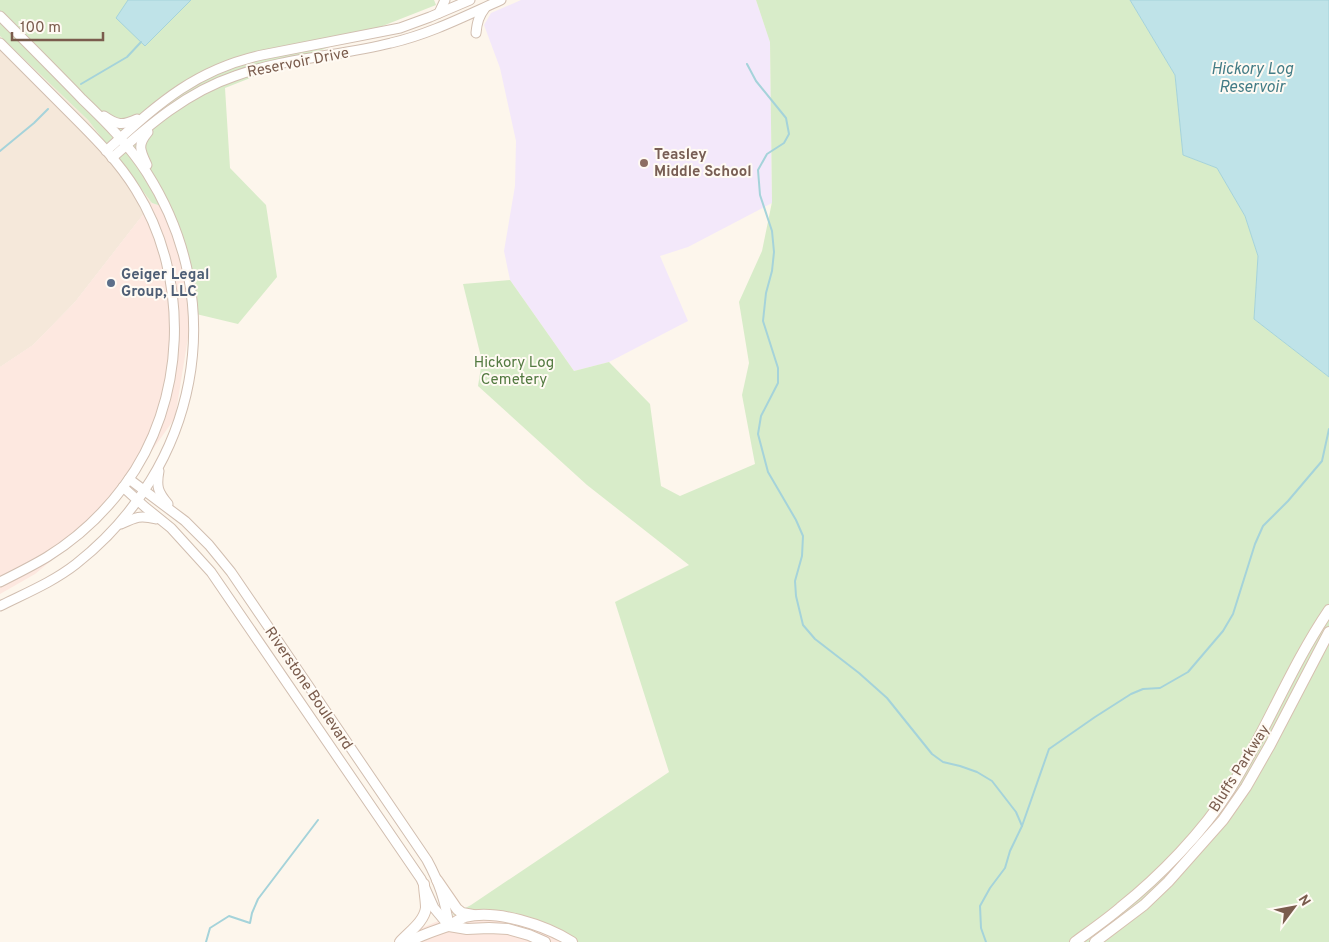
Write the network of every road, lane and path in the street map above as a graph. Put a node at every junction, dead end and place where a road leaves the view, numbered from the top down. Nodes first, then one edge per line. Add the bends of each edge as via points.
1 (445, 0) edge
2 (470, 0) edge
3 (501, 0) edge
4 (486, 6) junction
5 (439, 14) junction
6 (0, 16) edge
7 (476, 33) dead end
8 (0, 43) edge
9 (89, 106) junction
10 (149, 113) junction
11 (157, 120) junction
12 (124, 142) junction
13 (109, 155) junction
14 (159, 193) junction
15 (161, 463) junction
16 (129, 479) junction
17 (123, 487) junction
18 (144, 491) junction
19 (137, 500) junction
20 (178, 516) junction
21 (161, 520) junction
22 (114, 528) junction
23 (0, 582) edge
24 (0, 606) edge
25 (1329, 610) edge
26 (1329, 632) edge
27 (1287, 685) junction
28 (1298, 692) junction
29 (437, 880) junction
30 (424, 884) junction
31 (478, 916) junction
32 (449, 926) junction
33 (400, 942) edge
34 (408, 942) edge
35 (545, 942) edge
36 (572, 942) edge
37 (1075, 942) edge
38 (1095, 942) edge

1 - 5 street
2 - 5 street, Reservoir Drive
3 - 4 street, Reservoir Drive
4 - 7 street via 479,16
4 - 11 street, Reservoir Drive via 401,41 265,67 219,81 195,93
5 - 10 street, Reservoir Drive via 400,28 231,64 192,81
6 - 9 street
8 - 13 street
9 - 10 street via 119,124 128,124
9 - 12 street
10 - 12 street, Reservoir Drive
11 - 12 street, Reservoir Drive
11 - 14 street via 141,140 140,147
12 - 13 street, Reservoir Drive
12 - 14 street
13 - 16 street via 136,188 158,236 168,268 175,322 171,377 161,416 146,453
14 - 15 street via 178,234 184,256 194,323 185,400
15 - 18 street
15 - 20 street via 157,487
16 - 17 street
16 - 18 street, Riverstone Boulevard
17 - 19 street, Riverstone Boulevard
17 - 23 street via 70,541
18 - 19 street
18 - 20 street, Riverstone Boulevard
19 - 21 street, Riverstone Boulevard
19 - 22 street
20 - 29 street, Riverstone Boulevard via 231,572
21 - 22 street via 136,516
21 - 30 street, Riverstone Boulevard via 211,572
22 - 24 street via 66,571
25 - 27 main road, Bluffs Parkway
26 - 28 main road, Bluffs Parkway
27 - 28 main road
27 - 37 main road, Bluffs Parkway via 1234,783 1200,830 1120,909
28 - 38 main road, Bluffs Parkway via 1246,787 1223,820 1144,905
29 - 31 main road via 457,910
29 - 32 street, Riverstone Boulevard
30 - 32 street, Riverstone Boulevard via 434,908
30 - 33 main road via 424,914
31 - 32 main road via 464,917
31 - 36 main road via 506,917 539,926
32 - 34 main road
32 - 35 main road via 466,930 508,930

